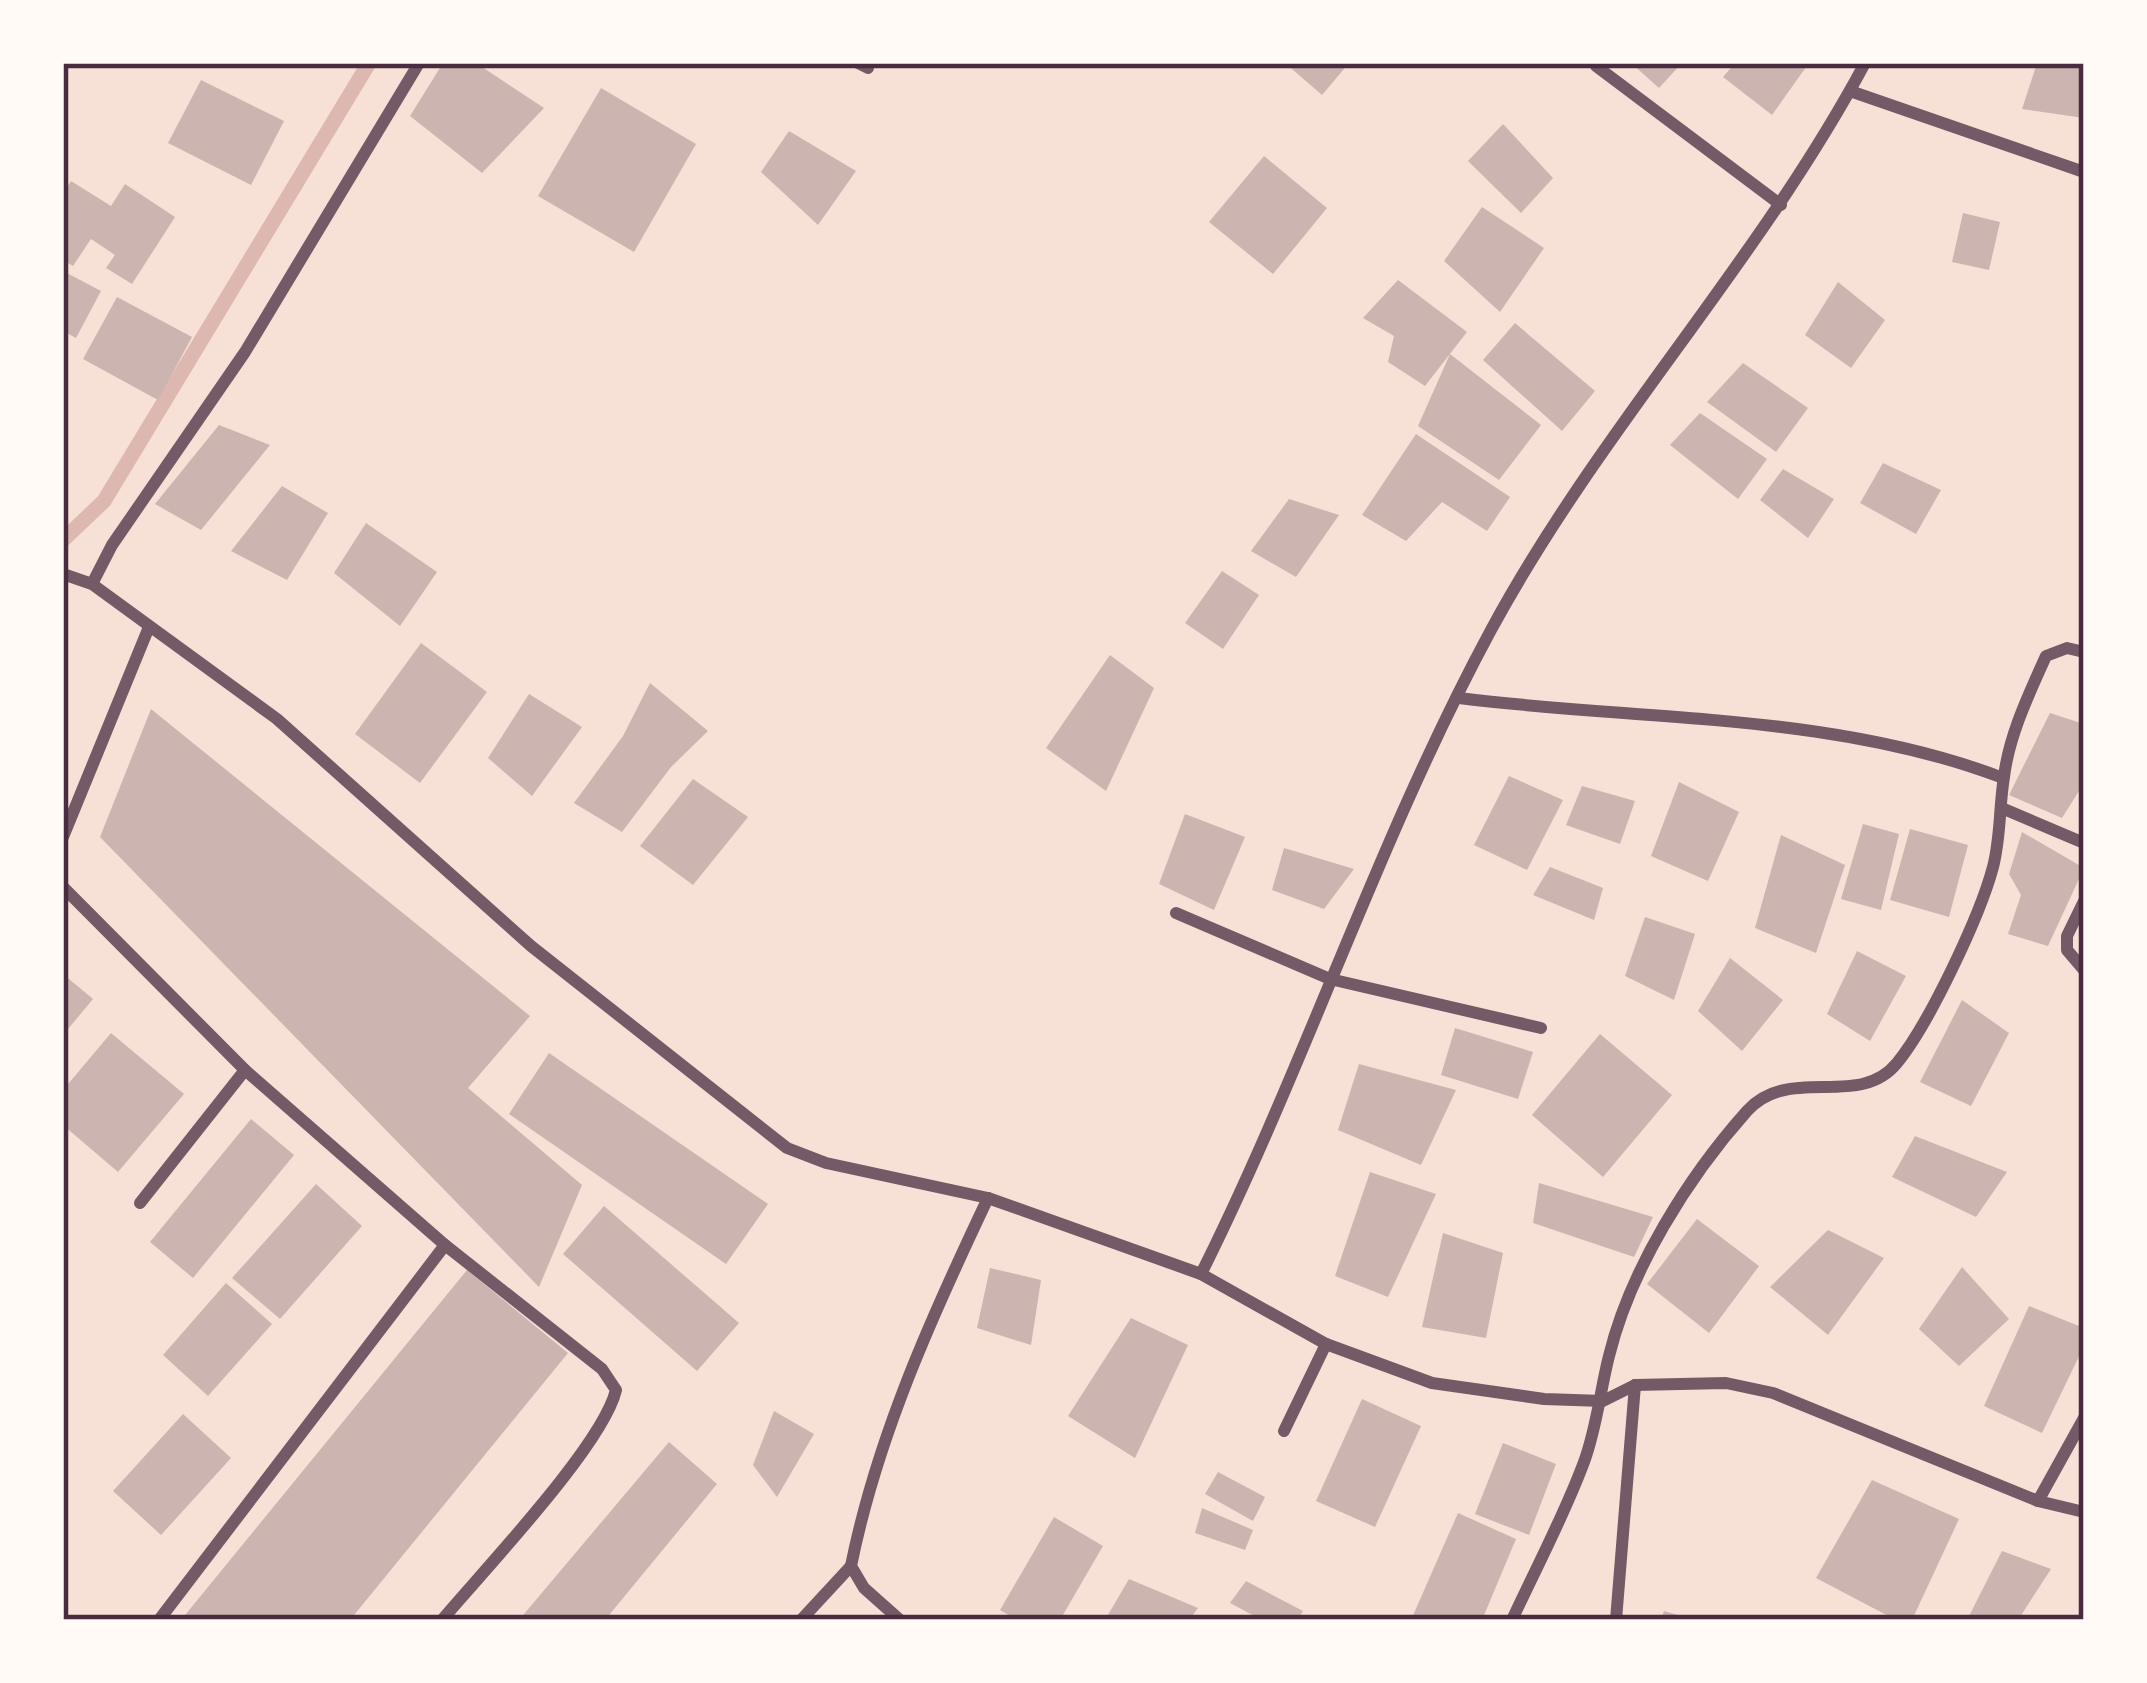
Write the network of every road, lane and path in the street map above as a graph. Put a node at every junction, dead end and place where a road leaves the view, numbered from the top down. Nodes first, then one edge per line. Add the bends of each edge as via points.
1 (419, 63) edge
2 (1865, 63) edge
3 (1596, 67) dead end
4 (1850, 92) junction
5 (2084, 172) edge
6 (1781, 205) junction
7 (64, 574) edge
8 (92, 584) junction
9 (149, 626) junction
10 (2084, 652) edge
11 (1459, 698) junction
12 (2003, 778) junction
13 (2004, 808) junction
14 (63, 837) edge
15 (2084, 843) edge
16 (63, 887) edge
17 (2084, 901) edge
18 (1176, 913) dead end
19 (2084, 970) edge
20 (1330, 979) junction
21 (1541, 1028) dead end
22 (245, 1070) junction
23 (988, 1198) junction
24 (140, 1203) dead end
25 (445, 1246) junction
26 (1201, 1274) junction
27 (1326, 1344) junction
28 (1636, 1385) junction
29 (1603, 1400) junction
30 (2084, 1418) edge
31 (1284, 1431) dead end
32 (2038, 1501) junction
33 (2084, 1512) edge
34 (851, 1566) junction
35 (159, 1620) edge
36 (442, 1620) edge
37 (801, 1620) edge
38 (900, 1620) edge
39 (1512, 1620) edge
40 (1616, 1620) edge

1 - 8 street via 245,352
2 - 4 street
3 - 6 street
4 - 5 street
4 - 6 street
6 - 11 street via 1598,456 1491,630
7 - 8 street
8 - 9 street
9 - 14 street
9 - 23 street via 277,719 530,946 787,1148
10 - 12 street via 2046,656
11 - 12 street via 1818,732 1943,755
11 - 20 street
12 - 13 street
13 - 15 street
13 - 29 street via 1971,922 1897,1063 1877,1081 1810,1084 1751,1106 1654,1242 1615,1336
16 - 22 street
17 - 19 street via 2067,936 2067,950
18 - 20 street
20 - 21 street
20 - 26 street
22 - 24 street
22 - 25 street
23 - 26 street
23 - 34 street via 901,1397
25 - 35 street
25 - 36 street via 602,1369 616,1390 585,1447
26 - 27 street
27 - 29 street via 1432,1383
27 - 31 street
28 - 29 street
28 - 32 street via 1726,1383 1773,1393
28 - 40 street
29 - 39 street via 1584,1462
30 - 32 street
32 - 33 street
34 - 37 street
34 - 38 street

